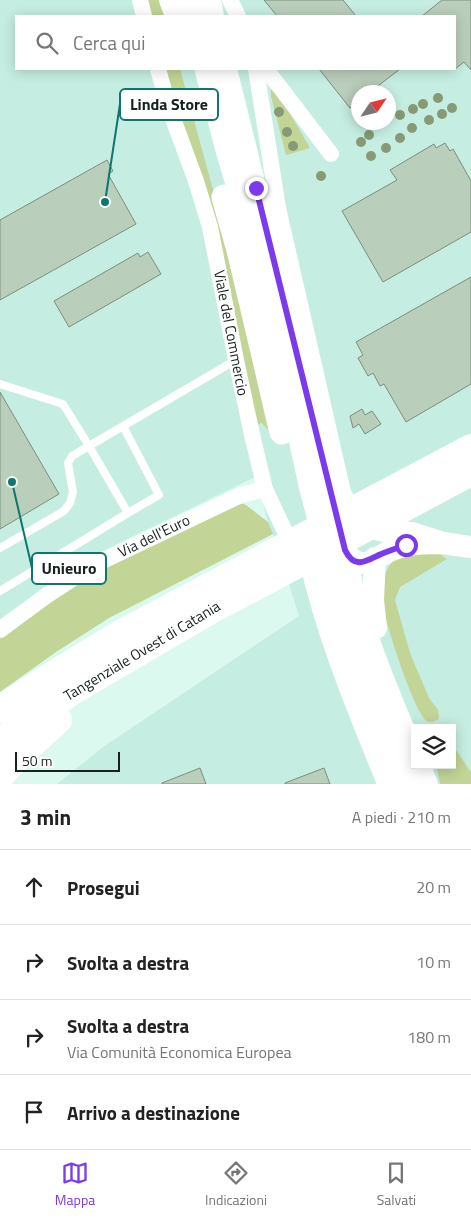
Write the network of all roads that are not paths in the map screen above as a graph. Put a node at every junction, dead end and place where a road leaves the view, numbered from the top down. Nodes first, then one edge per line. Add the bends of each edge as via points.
1 (140, 0) edge
2 (170, 0) edge
3 (174, 0) edge
4 (192, 0) edge
5 (210, 0) edge
6 (230, 0) edge
7 (144, 15) edge
8 (176, 15) edge
9 (176, 15) edge
10 (195, 15) edge
11 (213, 15) edge
12 (238, 15) edge
13 (158, 70) edge
14 (190, 70) edge
15 (207, 70) edge
16 (226, 70) edge
17 (256, 70) edge
18 (267, 70) edge
19 (331, 154) dead end
20 (236, 360) junction
21 (0, 384) edge
22 (123, 426) junction
23 (89, 446) junction
24 (471, 448) edge
25 (471, 472) edge
26 (265, 488) junction
27 (128, 513) junction
28 (364, 526) junction
29 (443, 543) junction
30 (0, 548) edge
31 (344, 548) junction
32 (471, 548) edge
33 (375, 558) junction
34 (283, 559) junction
35 (319, 589) junction
36 (0, 591) edge
37 (0, 630) edge
38 (0, 709) edge
39 (0, 742) edge
40 (411, 743) edge
41 (411, 747) edge
42 (420, 769) edge
43 (0, 776) edge
44 (390, 784) edge
45 (411, 784) edge
46 (427, 784) edge

1 - 7 street
2 - 8 street
3 - 9 main road
4 - 10 main road
5 - 11 street
6 - 12 street
13 - 20 street, Viale del Commercio via 210,227
14 - 35 main road via 239,250
15 - 45 main road via 274,316 312,489 343,605 378,705
16 - 31 street
17 - 28 street via 278,208 342,492
18 - 19 street
20 - 22 lane
20 - 26 street, Viale del Commercio
21 - 23 lane via 63,404
22 - 23 lane
22 - 27 lane via 159,496
23 - 27 lane
23 - 30 lane via 72,456 68,463 73,492 64,511
24 - 34 highway
25 - 34 highway
26 - 35 street, Viale del Commercio via 305,574
26 - 37 street, Via dell'Euro via 241,494 92,566
27 - 36 lane
28 - 29 street
28 - 31 street via 351,530 345,537
28 - 33 street via 375,531 380,539 381,548
29 - 32 street
29 - 33 street via 406,545
31 - 33 street via 350,558 358,562
31 - 41 street via 366,630
33 - 40 street via 373,600 377,640
34 - 38 highway, Tangenziale Ovest di Catania via 124,632
34 - 39 highway, Tangenziale Ovest di Catania via 209,611 77,688
34 - 43 highway via 192,635 65,713
35 - 44 main road via 358,706
42 - 46 street

